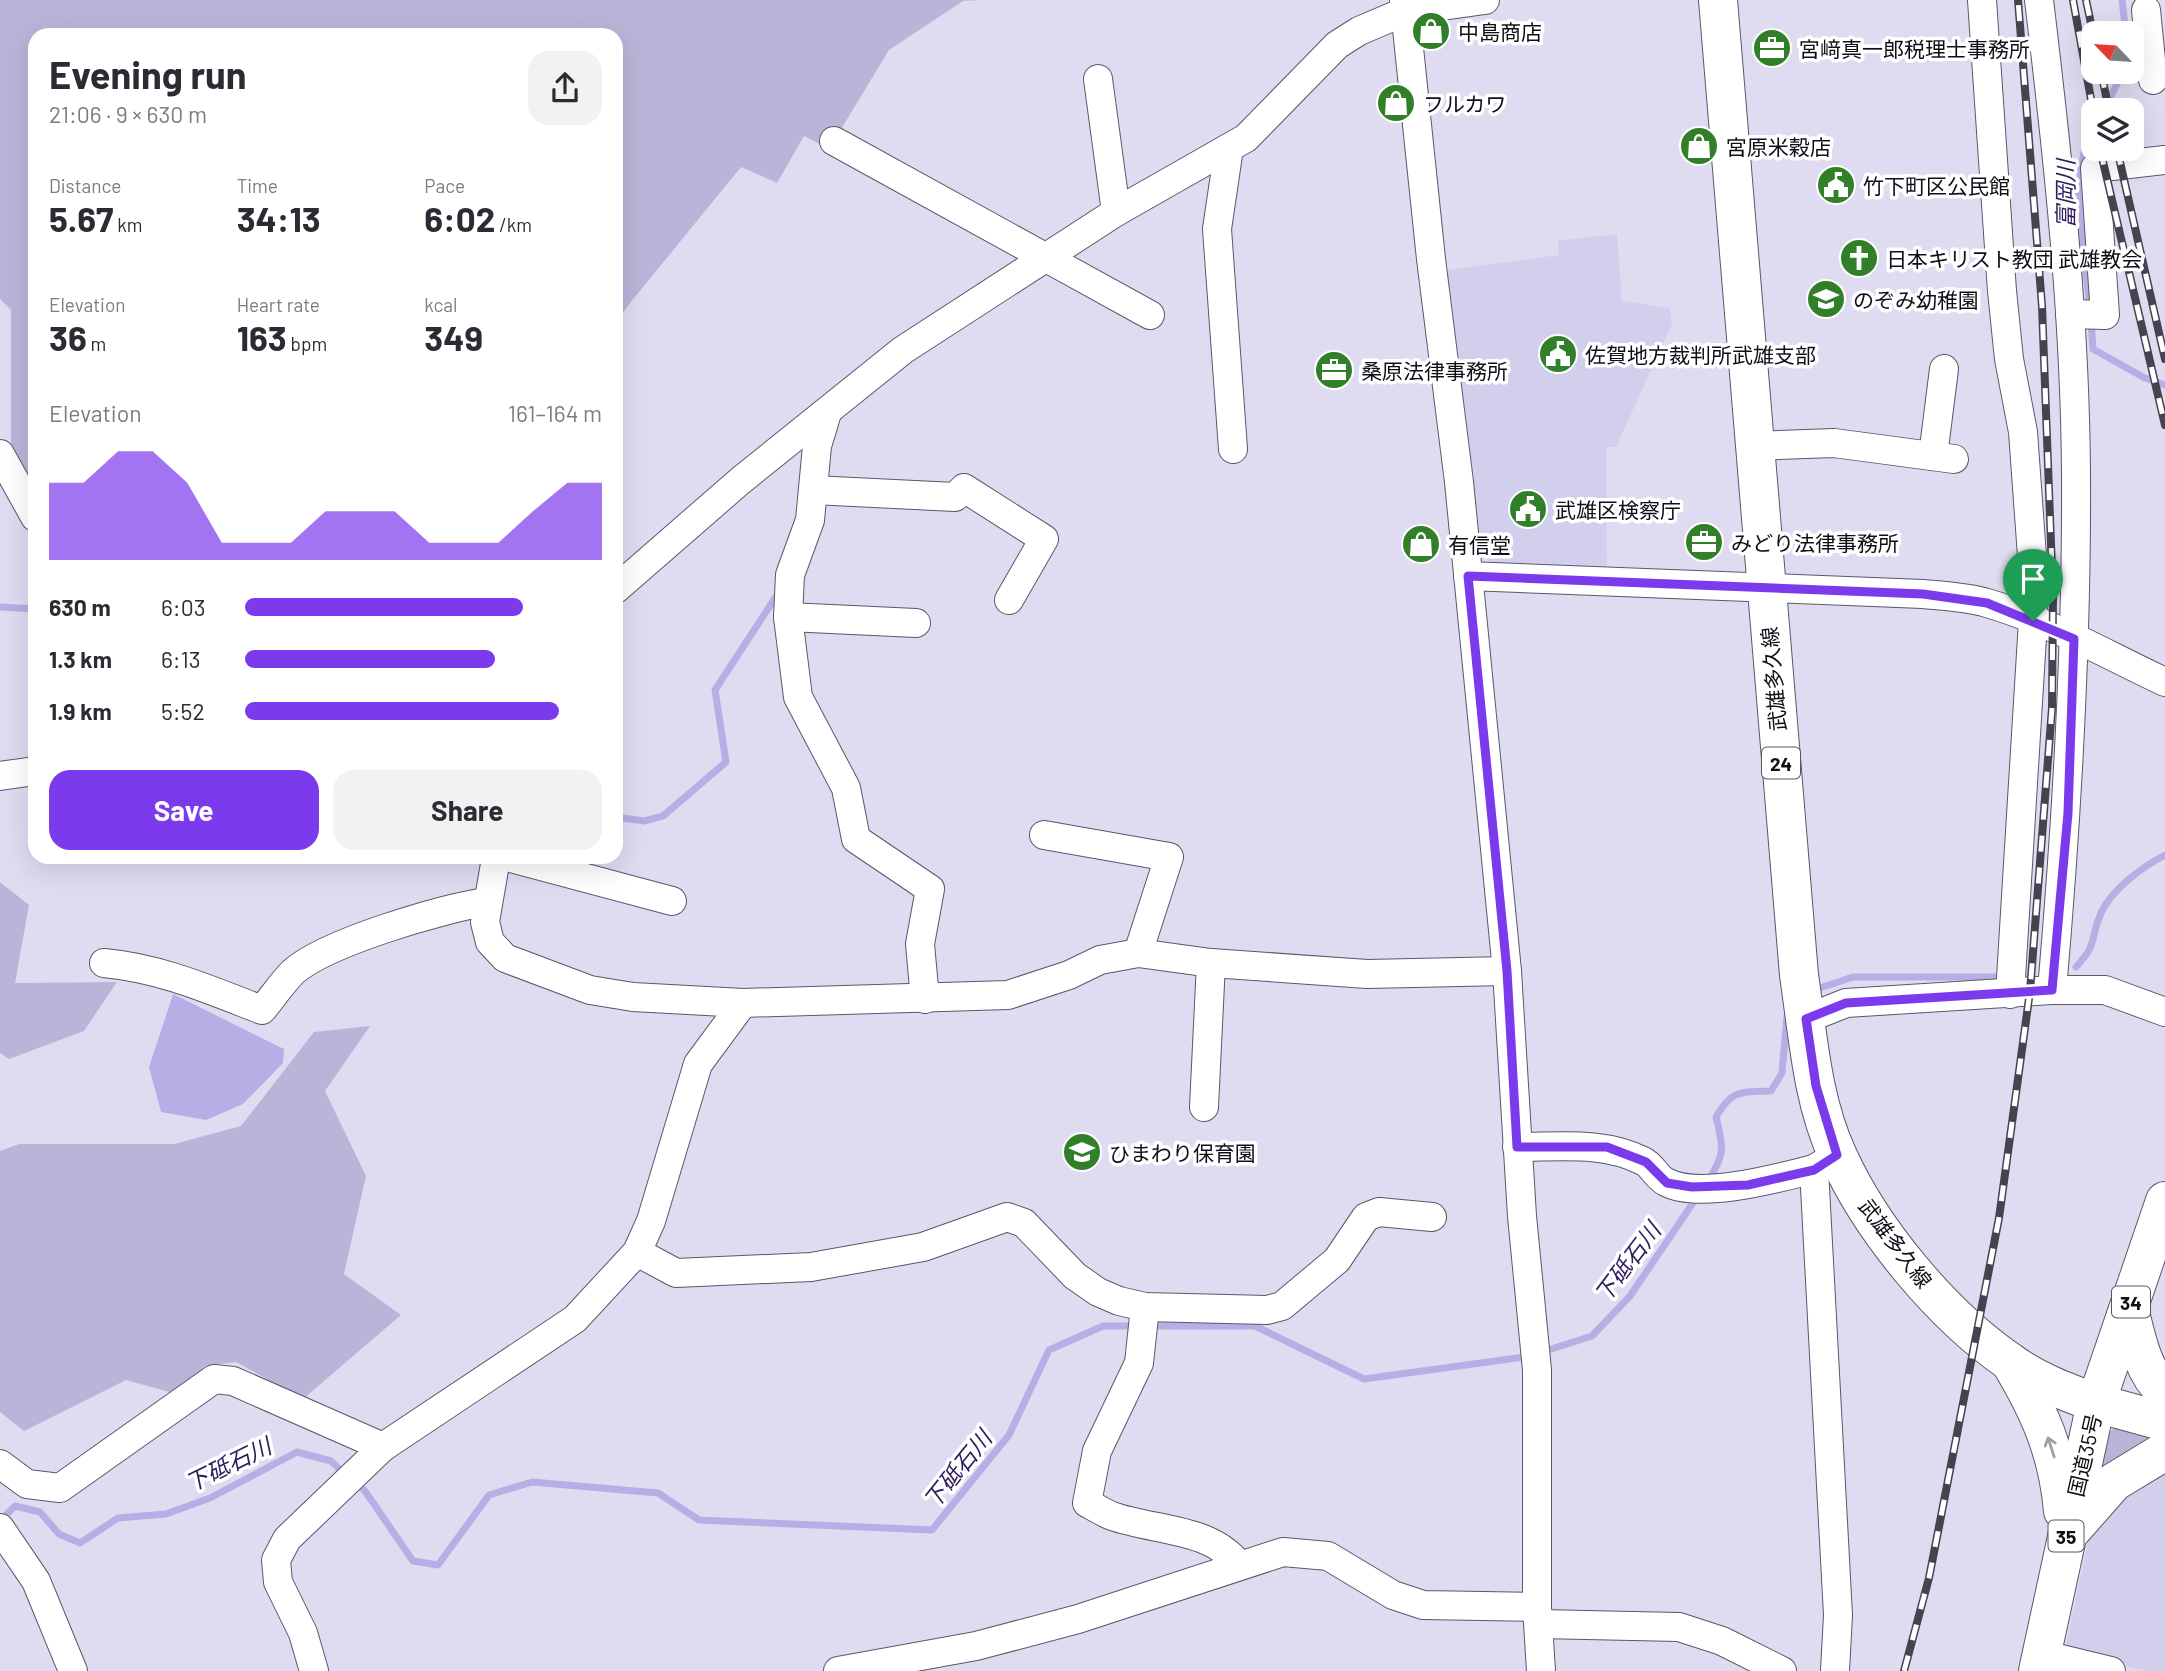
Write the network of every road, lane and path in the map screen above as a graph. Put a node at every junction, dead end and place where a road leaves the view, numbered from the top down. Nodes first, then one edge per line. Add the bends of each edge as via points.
1 (1485, 0) edge
2 (1718, 0) edge
3 (1982, 0) edge
4 (2039, 0) edge
5 (1405, 5) edge
6 (2146, 10) dead end
7 (2156, 63) edge
8 (1098, 79) dead end
9 (834, 141) dead end
10 (1229, 148) junction
11 (2165, 160) edge
12 (1116, 212) junction
13 (1045, 258) junction
14 (2070, 314) junction
15 (1150, 315) dead end
16 (1944, 369) dead end
17 (827, 413) junction
18 (1754, 446) junction
19 (1233, 449) dead end
20 (0, 454) edge
21 (813, 490) junction
22 (28, 504) edge
23 (1468, 576) junction
24 (623, 583) edge
25 (1766, 589) junction
26 (1009, 600) dead end
27 (788, 617) junction
28 (2033, 621) junction
29 (916, 623) dead end
30 (2074, 639) junction
31 (2165, 682) edge
32 (28, 772) edge
33 (0, 776) edge
34 (1044, 835) dead end
35 (495, 864) edge
36 (533, 864) edge
37 (672, 901) dead end
38 (487, 902) junction
39 (1138, 953) junction
40 (104, 963) dead end
41 (1211, 963) junction
42 (1507, 971) junction
43 (2052, 990) junction
44 (2010, 994) junction
45 (925, 999) junction
46 (743, 1003) junction
47 (2165, 1012) edge
48 (1806, 1019) junction
49 (1204, 1107) dead end
50 (1517, 1147) junction
51 (1825, 1162) junction
52 (2165, 1201) edge
53 (1432, 1217) dead end
54 (637, 1252) junction
55 (1145, 1307) junction
56 (2129, 1308) junction
57 (2010, 1362) junction
58 (2165, 1392) edge
59 (2096, 1402) junction
60 (2165, 1422) edge
61 (2165, 1451) edge
62 (0, 1464) edge
63 (363, 1466) junction
64 (1, 1530) edge
65 (2065, 1538) junction
66 (1239, 1565) junction
67 (1538, 1616) junction
68 (2039, 1663) edge
69 (73, 1671) edge
70 (313, 1671) edge
71 (838, 1671) edge
72 (1541, 1671) edge
73 (1782, 1671) edge
74 (1835, 1671) edge
75 (2111, 1671) edge

1 - 5 street
2 - 18 main road, 武雄多久線 / 24
3 - 28 street via 2002,290 2028,484
4 - 14 street via 2059,158
5 - 10 street via 1337,46 1246,138
5 - 23 street
6 - 7 street
8 - 12 street
9 - 13 street
10 - 12 street
10 - 19 street via 1217,229
11 - 14 street via 2095,168 2105,315
12 - 13 street
13 - 15 street
13 - 17 street via 903,350
14 - 30 street via 2076,472
16 - 18 street via 1943,458 1833,443
17 - 21 street via 817,446
17 - 24 street
18 - 25 main road, 武雄多久線 / 24
20 - 22 street
21 - 26 street via 955,497 964,488 1044,538
21 - 27 street via 810,520 790,575
23 - 25 street
23 - 42 street
25 - 28 street via 1923,594 1987,603
25 - 48 main road, 武雄多久線 / 24
27 - 29 street
27 - 45 street via 799,697 846,788 856,839 930,889 920,944
28 - 30 street
28 - 44 street
30 - 31 street
30 - 43 street via 2068,813
32 - 33 street
34 - 39 street via 1169,857
35 - 38 street
36 - 37 street
38 - 40 street via 454,906 344,944 294,971 262,1010 170,975
38 - 46 street via 490,943 505,958 531,971 590,990 633,997
39 - 41 street
39 - 45 street via 1100,960 1008,995
41 - 42 street via 1367,974
41 - 49 street
42 - 50 street
43 - 44 street
43 - 47 street via 2105,990
44 - 48 street via 1846,1003
45 - 46 street
46 - 54 street via 698,1064 651,1221
48 - 51 main road, 武雄多久線 / 24
50 - 51 street via 1607,1147 1646,1162 1667,1183 1703,1187 1748,1185
50 - 67 street via 1536,1357
51 - 57 main road, 武雄多久線 / 24 via 1856,1190 1900,1254 1943,1305
51 - 74 street via 1838,1615
52 - 56 main road, 34
53 - 55 street via 1379,1212 1366,1217 1337,1260 1282,1306 1266,1310
54 - 55 street via 676,1273 811,1267 923,1247 1007,1217 1024,1223 1074,1276 1098,1292
54 - 63 street via 575,1319
55 - 66 street via 1139,1363 1097,1451 1087,1503 1111,1516 1181,1531 1228,1550
56 - 58 main road via 2141,1354
56 - 59 main road, 34
57 - 59 main road, 武雄多久線 / 24 via 2059,1390
65 -> 57 main road via 2060,1473 2039,1412
59 - 60 main road, 武雄多久線
59 - 65 main road, 国道35号 / 35
61 - 65 main road via 2114,1482
62 - 63 street via 27,1484 60,1488 214,1379 233,1381
63 - 70 street via 287,1539 276,1560 278,1582 303,1633
64 - 69 street via 36,1581
65 - 68 main road, 国道35号 / 35
66 - 67 street via 1283,1552 1328,1556 1393,1595 1423,1605
66 - 71 street via 1078,1619 989,1643
67 - 72 street
67 - 73 street via 1679,1627 1722,1641
68 - 75 street

